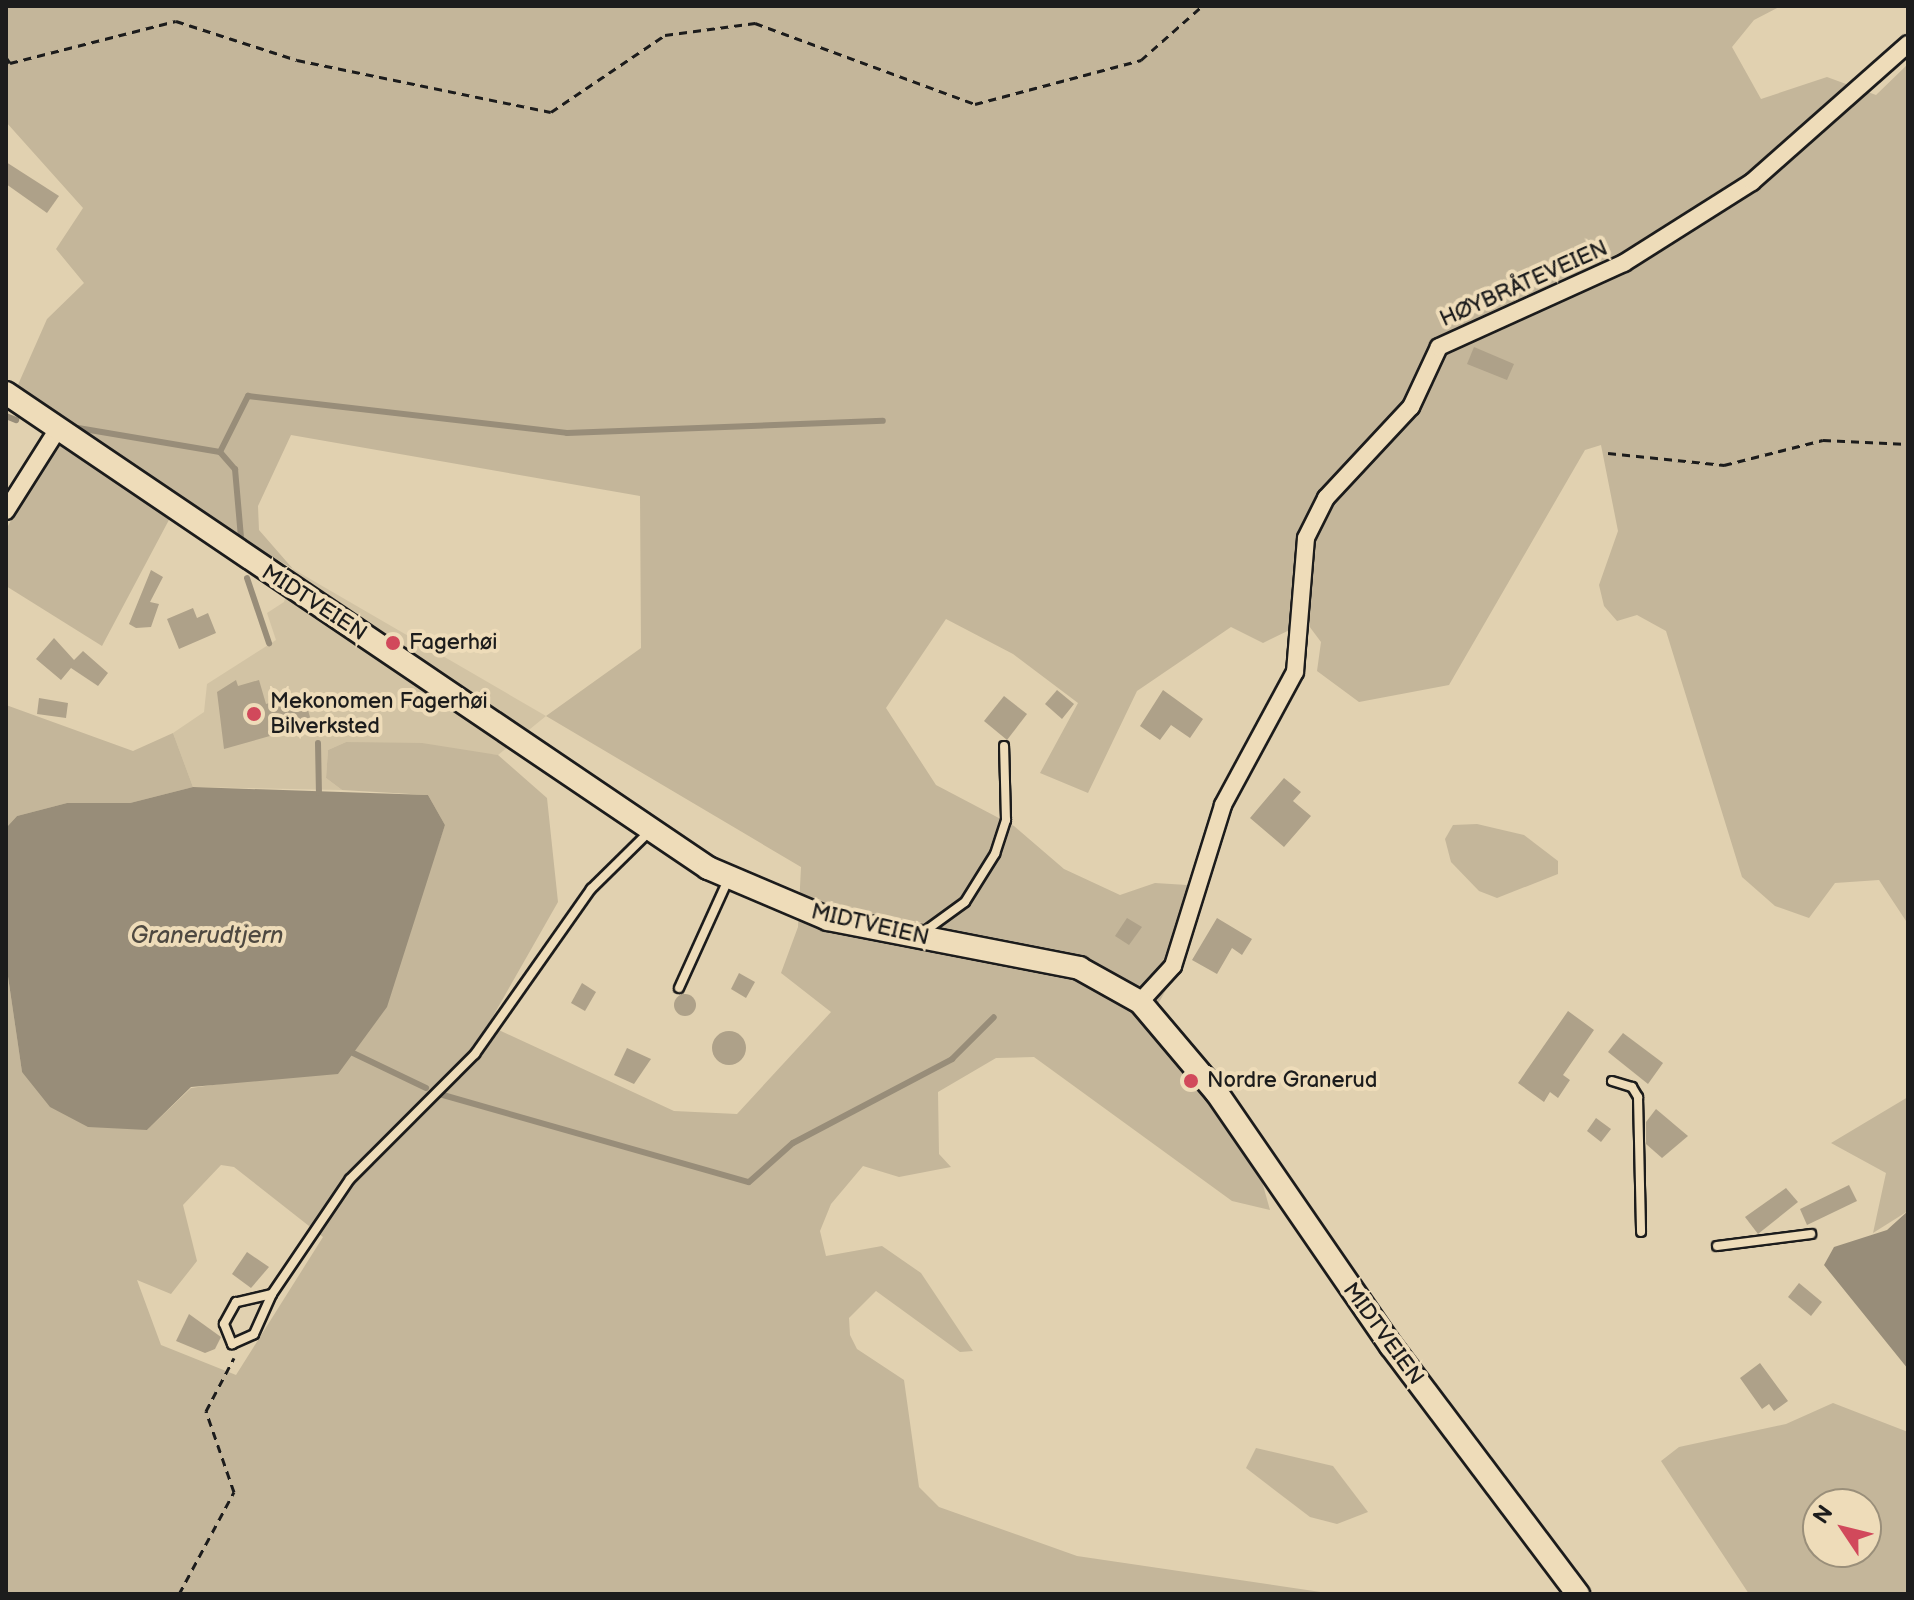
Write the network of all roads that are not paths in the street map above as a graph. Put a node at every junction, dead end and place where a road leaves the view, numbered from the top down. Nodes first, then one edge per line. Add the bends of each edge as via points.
1 (1908, 44) edge
2 (6, 393) edge
3 (56, 432) junction
4 (6, 511) edge
5 (1004, 746) dead end
6 (649, 832) junction
7 (728, 879) junction
8 (919, 938) junction
9 (679, 988) dead end
10 (1140, 1002) junction
11 (1612, 1081) dead end
12 (1641, 1232) dead end
13 (1811, 1234) dead end
14 (1717, 1246) dead end
15 (272, 1294) junction
16 (1578, 1594) edge

1 - 10 street, HØYBRÅTEVEIEN via 1752,182 1624,263 1439,347 1411,407 1326,498 1306,538 1295,672 1223,805 1173,966
2 - 3 main road, MIDTVEIEN
3 - 4 street
3 - 6 main road, MIDTVEIEN via 458,694
5 - 8 lane via 1006,820 995,854 965,902
6 - 7 main road, MIDTVEIEN
6 - 15 lane via 591,889 475,1054 350,1179
7 - 8 main road, MIDTVEIEN via 828,919
7 - 9 lane
8 - 10 main road, MIDTVEIEN via 1079,968
10 - 16 main road, MIDTVEIEN via 1217,1093 1391,1346
11 - 12 lane via 1632,1087 1638,1097
13 - 14 lane
15 - 15 lane via 242,1344 226,1338 226,1317 242,1297

